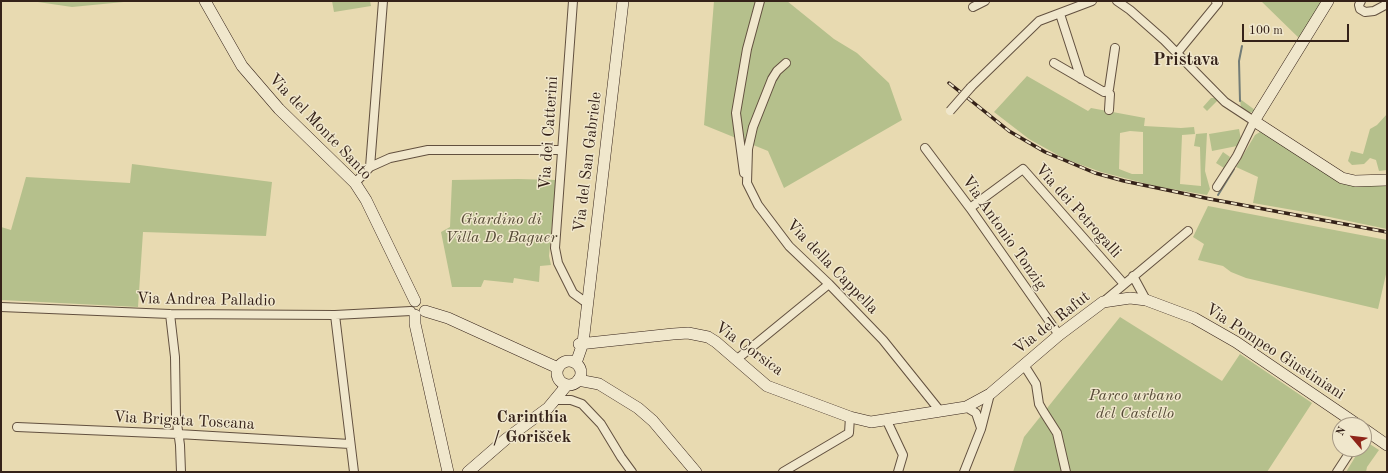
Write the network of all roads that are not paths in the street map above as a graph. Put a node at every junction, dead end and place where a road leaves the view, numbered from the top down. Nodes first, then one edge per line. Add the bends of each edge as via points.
1 (205, 1) edge
2 (383, 1) edge
3 (573, 1) edge
4 (623, 1) edge
5 (760, 1) edge
6 (985, 1) edge
7 (1092, 1) edge
8 (1117, 1) edge
9 (1216, 1) edge
10 (1328, 1) edge
11 (1361, 1) edge
12 (1387, 4) edge
13 (973, 7) dead end
14 (1060, 14) junction
15 (1115, 48) dead end
16 (1177, 53) junction
17 (786, 63) dead end
18 (1054, 63) dead end
19 (1081, 79) junction
20 (1106, 91) junction
21 (1109, 110) dead end
22 (950, 111) dead end
23 (1254, 121) junction
24 (925, 148) dead end
25 (562, 150) junction
26 (370, 167) junction
27 (1387, 180) edge
28 (355, 183) junction
29 (747, 183) junction
30 (1217, 187) dead end
31 (970, 208) junction
32 (1188, 231) dead end
33 (1133, 276) junction
34 (829, 284) junction
35 (1124, 284) junction
36 (1146, 300) junction
37 (1103, 302) junction
38 (588, 304) junction
39 (1, 307) edge
40 (416, 310) junction
41 (170, 314) junction
42 (335, 315) junction
43 (1059, 335) junction
44 (581, 343) junction
45 (736, 360) junction
46 (574, 363) junction
47 (1024, 364) junction
48 (558, 368) junction
49 (578, 380) junction
50 (567, 385) junction
51 (990, 394) junction
52 (557, 400) junction
53 (966, 407) junction
54 (940, 411) junction
55 (850, 417) junction
56 (1346, 417) edge
57 (886, 419) junction
58 (871, 422) joint
59 (17, 427) dead end
60 (981, 429) junction
61 (178, 434) junction
62 (1372, 435) edge
63 (350, 444) junction
64 (1387, 445) edge
65 (1347, 457) edge
66 (793, 469) edge
67 (181, 472) edge
68 (354, 472) edge
69 (448, 472) edge
70 (468, 472) edge
71 (632, 472) edge
72 (696, 472) edge
73 (783, 472) edge
74 (898, 472) edge
75 (964, 472) edge
76 (1066, 472) edge
77 (1338, 472) edge

1 - 28 main road, Via del Monte Santo via 242,66 279,110
2 - 26 street
3 - 25 street, Via dei Catterini
4 - 38 main road, Via del San Gabriele
5 - 29 street via 747,49 736,113 742,168
6 - 13 street
7 - 14 street
8 - 16 street
9 - 16 street via 1218,3
10 - 23 main road
11 - 12 street via 1360,9 1366,12
14 - 19 street
14 - 22 street, bridge via 1039,21
15 - 20 street via 1109,89
16 - 23 street via 1225,102
17 - 29 street, Via della Cappella via 772,79 753,127 748,149
18 - 19 street
19 - 20 street
20 - 21 street via 1110,94
23 - 27 main road via 1342,178 1355,181
23 - 30 street via 1238,156
24 - 31 street, Via Antonio Tonzig
25 - 26 street via 428,150 390,158
25 - 38 street, Via dei Catterini via 555,248 558,263 573,293
26 - 28 street
28 - 40 main road, Via del Monte Santo via 366,200
29 - 34 street, Via della Cappella via 758,205 789,246
31 - 35 street, Via dei Petrogalli via 1023,169
31 - 43 street, Via Antonio Tonzig
32 - 33 street, Via del Rafut
33 - 35 street, Via del Rafut
33 - 36 street
34 - 45 street
34 - 54 street, Via della Cappella via 883,340
35 - 37 street, Via del Rafut
36 - 37 main road, Via Pompeo Giustiniani via 1130,298
36 - 56 main road, Via Pompeo Giustiniani via 1194,318 1236,342
37 - 43 main road, Via del Rafut
38 - 44 main road, Via del San Gabriele
39 - 41 street, Via Andrea Palladio
40 - 42 street, Via Andrea Palladio
40 - 48 main road via 448,318
40 - 69 main road, Via del Monte Santo via 415,324
41 - 42 street, Via Andrea Palladio
41 - 61 street via 175,357
42 - 63 street
43 - 47 main road, Via del Rafut
44 - 45 main road, Via Corsica via 698,334 716,342
44 - 46 main road, Via del San Gabriele
45 - 55 main road, Via Corsica via 767,386
46 - 48 main road via 562,363
46 - 49 main road via 580,369
47 - 51 main road, Via del Rafut
47 - 76 street via 1036,384 1039,404 1057,433
48 - 50 main road via 558,378
49 - 50 main road
49 - 72 main road via 599,384 638,408 653,421
50 - 52 main road
51 - 53 main road, Via del Rafut
51 - 60 street
52 - 70 main road
52 - 71 street via 571,400 582,404 601,424
53 - 54 main road, Via del Rafut
53 - 60 street via 976,413
54 - 57 main road, Via del Rafut
55 - 58 main road, Via Corsica
55 - 66 street via 849,433
57 - 58 main road, Via del Rafut
57 - 74 street via 903,455
59 - 61 street, Via Brigata Toscana
60 - 75 street
61 - 63 street, Via Brigata Toscana
61 - 67 street
62 - 64 main road
63 - 68 street
65 - 77 street
66 - 73 street

